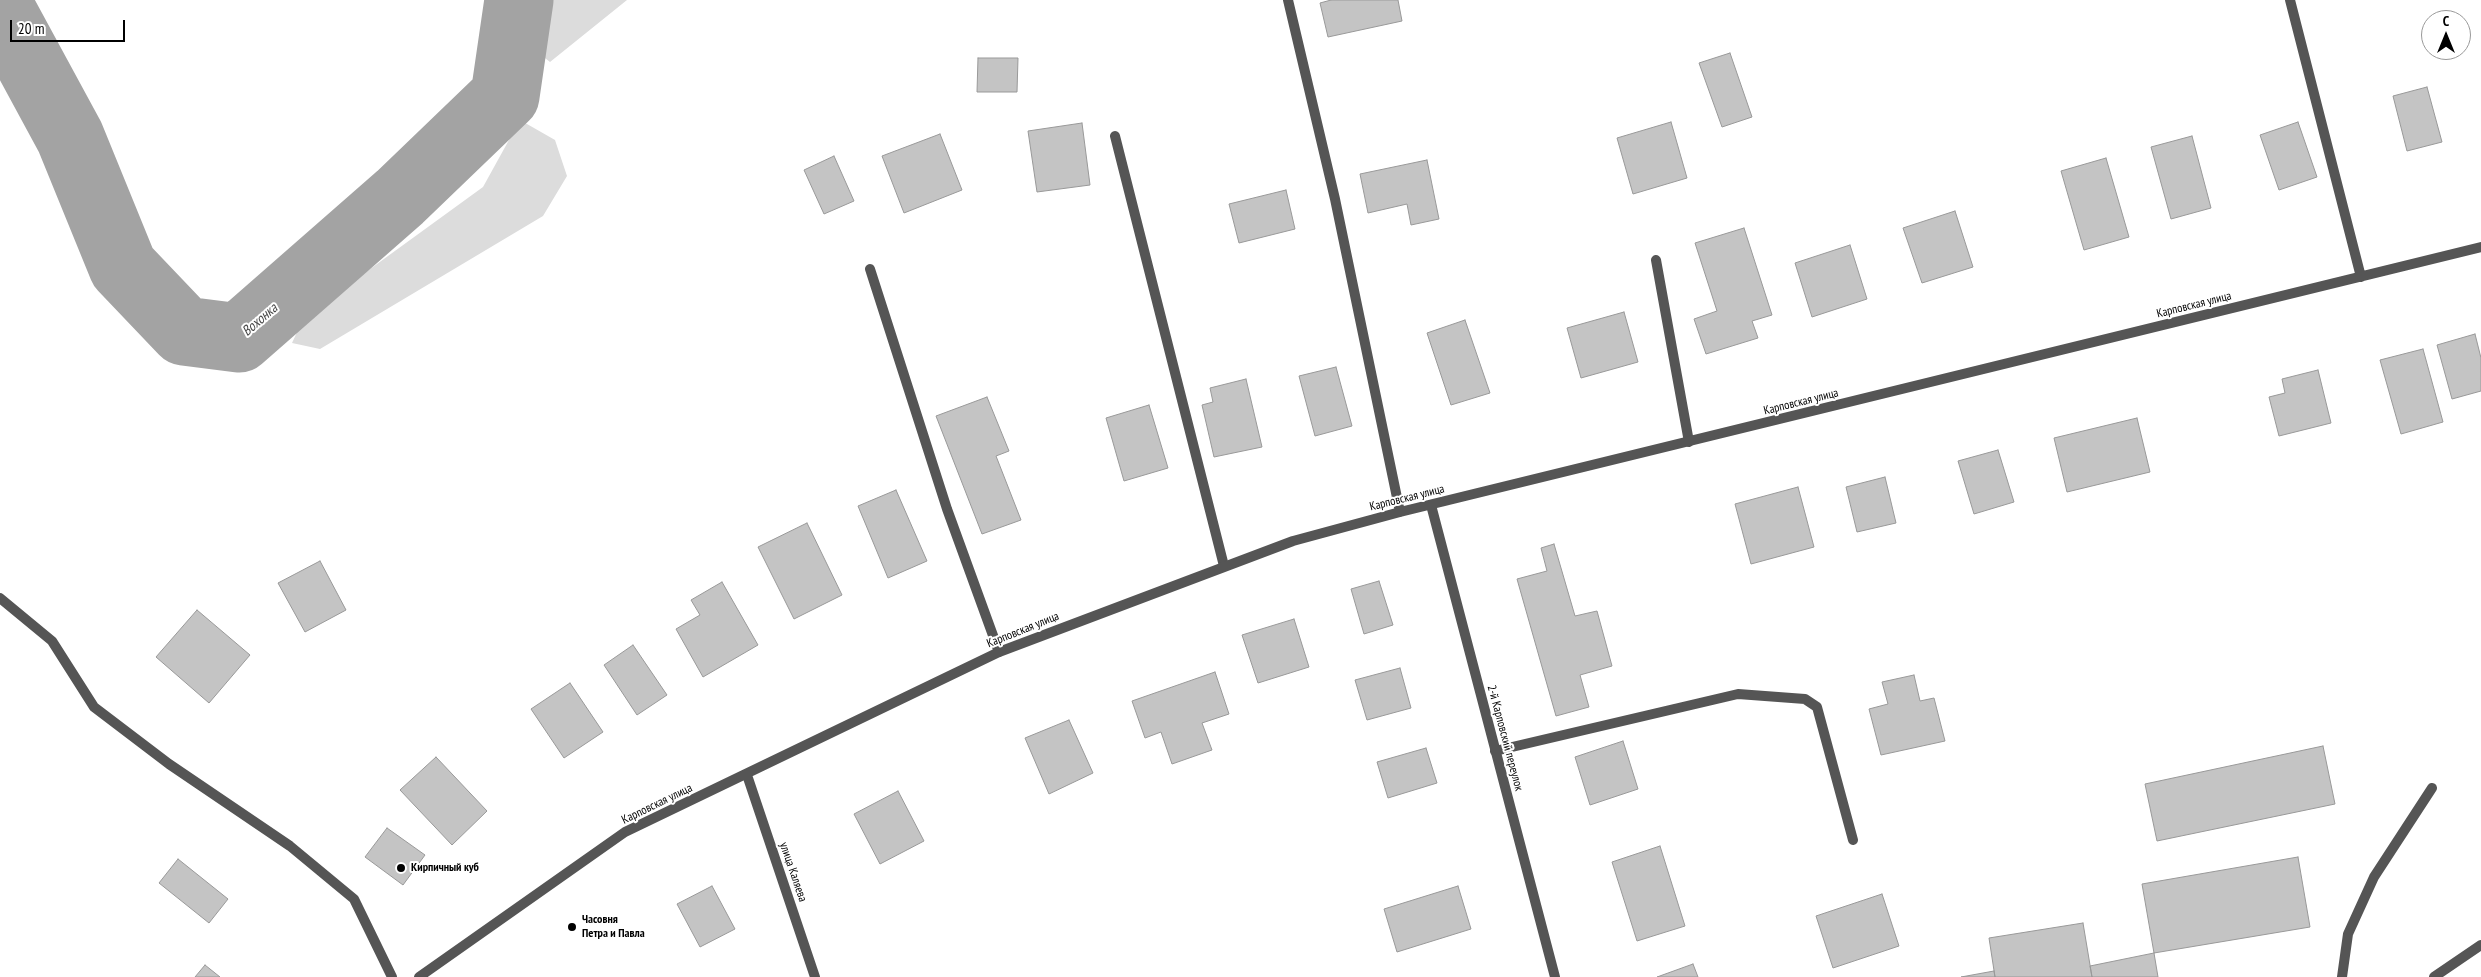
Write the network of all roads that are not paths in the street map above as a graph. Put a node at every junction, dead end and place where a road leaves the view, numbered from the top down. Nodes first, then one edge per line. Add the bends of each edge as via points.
1 (1288, 0) edge
2 (2290, 0) edge
3 (1115, 136) dead end
4 (2481, 247) edge
5 (1656, 260) dead end
6 (870, 269) dead end
7 (2360, 277) junction
8 (1689, 442) junction
9 (1431, 505) junction
10 (1400, 512) junction
11 (1224, 566) junction
12 (0, 598) edge
13 (999, 652) junction
14 (1496, 751) junction
15 (747, 775) junction
16 (2432, 788) dead end
17 (1853, 840) dead end
18 (2481, 946) edge
19 (392, 977) edge
20 (419, 977) edge
21 (815, 977) edge
22 (1554, 977) edge
23 (2342, 977) edge
24 (2434, 977) edge

1 - 10 street via 1335,199
2 - 7 street
3 - 11 street
4 - 7 street, Карповская улица
5 - 8 street
6 - 13 street via 947,509
7 - 8 street, Карповская улица
8 - 9 street, Карповская улица
9 - 10 street, Карповская улица
9 - 14 street, 2-й Карповский переулок
10 - 11 street, Карповская улица via 1293,541
11 - 13 street, Карповская улица
12 - 19 street via 52,641 94,707 169,764 290,846 354,899
13 - 15 street, Карповская улица
14 - 17 street via 1738,694 1804,699 1817,707
14 - 22 street, 2-й Карповский переулок
15 - 20 street, Карповская улица via 625,832
15 - 21 street, улица Каляева
16 - 23 street via 2374,876 2348,934
18 - 24 street

